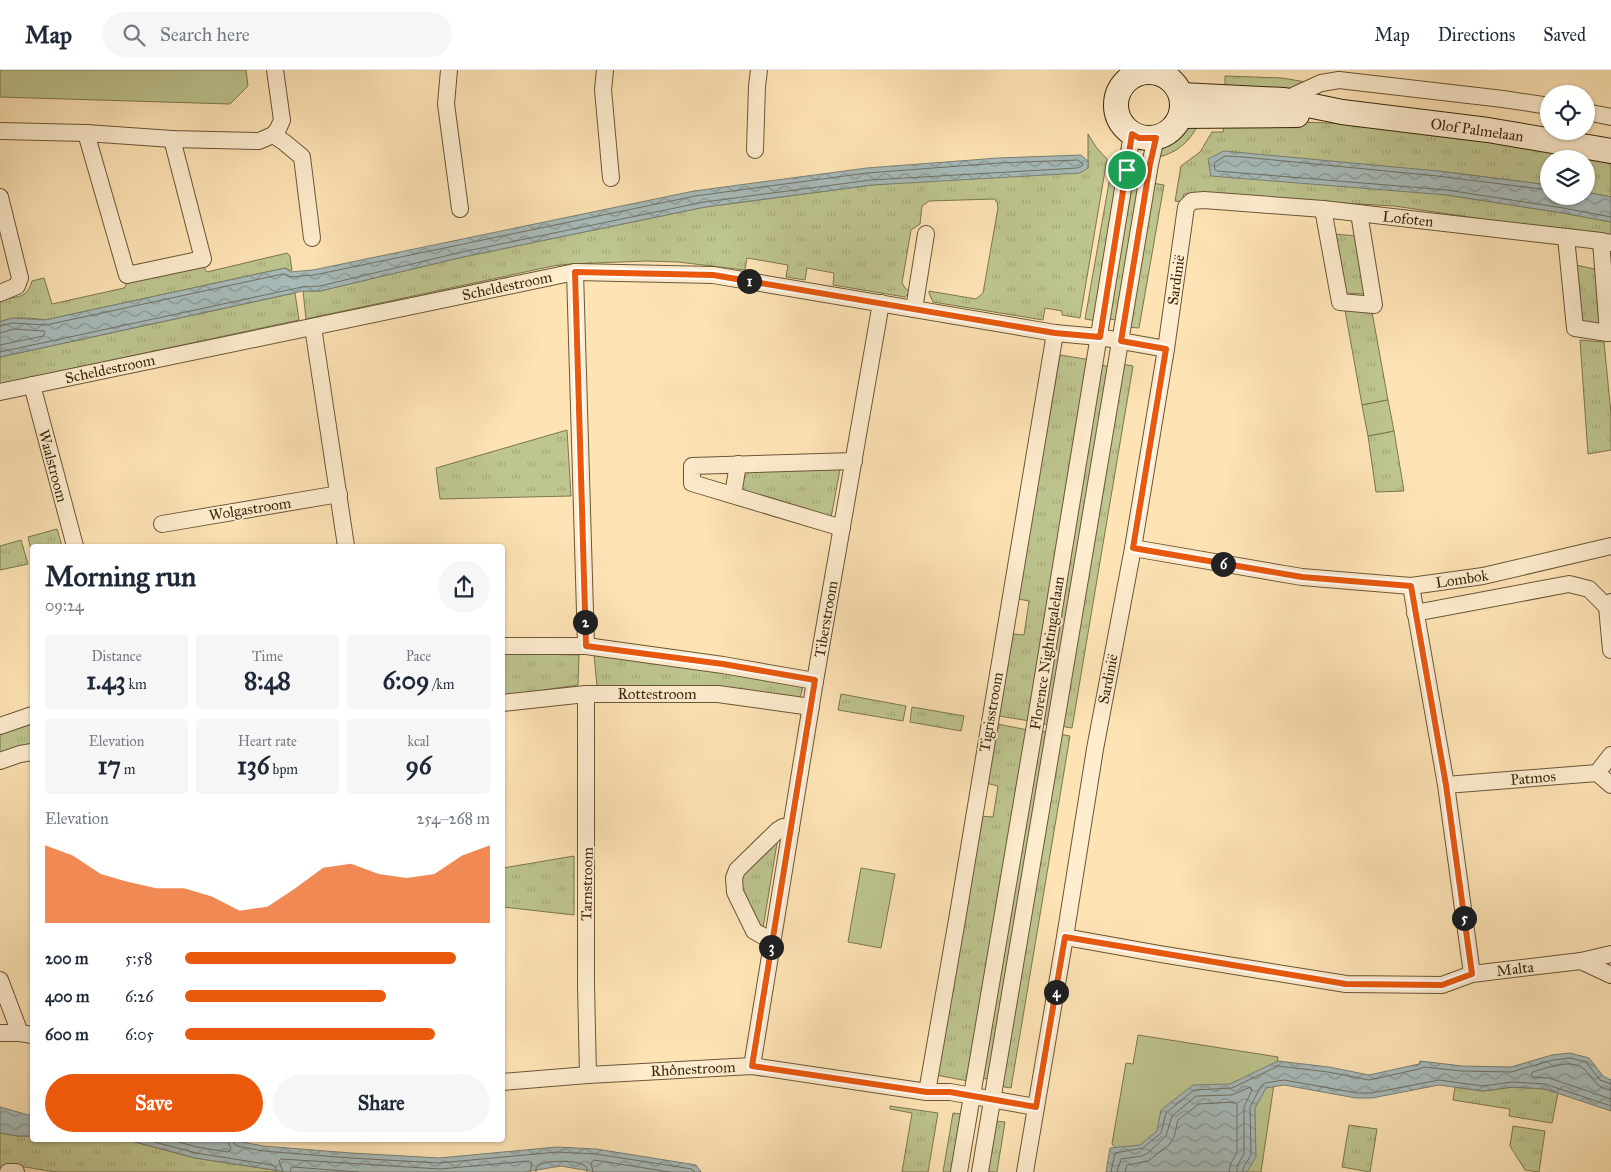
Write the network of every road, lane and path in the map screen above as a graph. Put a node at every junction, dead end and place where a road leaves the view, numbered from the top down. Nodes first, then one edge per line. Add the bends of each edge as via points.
1 (275, 70) edge
2 (449, 70) edge
3 (605, 70) edge
4 (759, 70) edge
5 (1136, 73) edge
6 (1284, 100) junction
7 (1540, 105) edge
8 (1181, 106) junction
9 (1342, 112) junction
10 (1595, 114) edge
11 (1611, 117) edge
12 (0, 131) edge
13 (86, 133) junction
14 (1132, 134) junction
15 (273, 135) junction
16 (1156, 138) junction
17 (172, 139) junction
18 (755, 150) dead end
19 (1611, 151) edge
20 (611, 178) dead end
21 (0, 197) edge
22 (1204, 200) joint
23 (460, 209) dead end
24 (1323, 209) junction
25 (1359, 213) junction
26 (926, 234) dead end
27 (1566, 237) junction
28 (312, 238) dead end
29 (1606, 242) edge
30 (575, 272) junction
31 (0, 293) edge
32 (881, 303) junction
33 (914, 309) junction
34 (313, 327) junction
35 (1055, 333) junction
36 (1100, 337) junction
37 (1121, 341) junction
38 (1166, 349) junction
39 (32, 385) junction
40 (0, 392) edge
41 (854, 461) junction
42 (738, 464) junction
43 (339, 494) junction
44 (733, 495) junction
45 (162, 524) dead end
46 (842, 528) junction
47 (74, 544) edge
48 (346, 544) edge
49 (1611, 546) edge
50 (1133, 548) junction
51 (1563, 558) junction
52 (1569, 584) junction
53 (1411, 586) junction
54 (1609, 604) edge
55 (1415, 613) junction
56 (505, 646) edge
57 (586, 646) junction
58 (1611, 650) edge
59 (815, 680) junction
60 (586, 694) junction
61 (505, 703) edge
62 (811, 707) junction
63 (30, 716) edge
64 (0, 726) edge
65 (30, 752) edge
66 (1611, 755) edge
67 (0, 761) edge
68 (1597, 773) junction
69 (1446, 785) junction
70 (1611, 785) edge
71 (791, 829) junction
72 (1065, 937) junction
73 (772, 941) junction
74 (1611, 954) edge
75 (1581, 961) junction
76 (1472, 974) junction
77 (1611, 975) edge
78 (0, 980) edge
79 (0, 1033) edge
80 (26, 1034) edge
81 (752, 1066) junction
82 (588, 1075) junction
83 (505, 1082) edge
84 (927, 1092) junction
85 (972, 1096) junction
86 (993, 1100) junction
87 (1036, 1107) junction
88 (8, 1172) edge
89 (16, 1172) edge
90 (959, 1172) edge
91 (980, 1172) edge
92 (1025, 1172) edge

1 - 15 street via 282,120
2 - 23 street via 446,104
3 - 20 street via 603,90
4 - 18 street
5 - 8 street via 1158,73 1168,78 1176,86
5 - 14 street via 1118,93 1116,108 1120,123
6 - 7 street via 1321,83 1339,80
6 - 8 street, Olof Palmelaan
6 - 9 street, Olof Palmelaan
8 - 9 street, Olof Palmelaan via 1280,116
8 - 16 street via 1174,128
9 - 19 street, Olof Palmelaan via 1488,130
10 - 11 street
12 - 13 street
13 - 17 street
13 - 17 street via 127,275 203,260
14 - 16 street via 1139,138
14 - 36 street, Florence Nightingalelaan
15 - 17 street via 259,141
15 - 28 street via 302,157
16 - 37 street, Florence Nightingalelaan
21 - 31 street via 20,278 17,286
22 - 24 street, Lofoten
22 - 38 street, Sardinië via 1192,200 1186,207
24 - 25 street, Lofoten
24 - 25 street via 1340,302 1374,305
25 - 27 street, Lofoten
26 - 33 street
27 - 29 street, Lofoten
27 - 29 street via 1575,328 1608,333
30 - 32 street, Scheldestroom via 713,275
30 - 34 street, Scheldestroom
30 - 57 street
32 - 33 street, Scheldestroom
32 - 41 street, Tiberstroom
33 - 35 street, Scheldestroom
34 - 39 street, Scheldestroom
34 - 43 street
35 - 36 street, Scheldestroom
35 - 84 street, Tigrisstroom
36 - 37 street, Scheldestroom
36 - 85 street, Florence Nightingalelaan
37 - 38 street, Scheldestroom
37 - 86 street, Florence Nightingalelaan
38 - 50 street, Sardinië
39 - 40 street, Scheldestroom
39 - 47 street, Waalstroom
41 - 42 street
41 - 46 street, Tiberstroom
42 - 44 street
42 - 44 street via 692,466 692,483
43 - 45 street, Wolgastroom
43 - 48 street
44 - 46 street
46 - 59 street, Tiberstroom
49 - 51 street, Lombok
50 - 53 street, Lombok via 1302,577
50 - 72 street, Sardinië via 1095,749
51 - 52 street
51 - 53 street, Lombok via 1483,576
52 - 54 street via 1588,589
52 - 55 street, Lombok
53 - 55 street
54 - 58 street
55 - 69 street
56 - 57 street
57 - 59 street
59 - 62 street, Tiberstroom
60 - 61 street, Rottestroom
60 - 62 street, Rottestroom via 718,694
60 - 82 street, Tarnstroom
62 - 71 street, Tiberstroom
63 - 64 street
65 - 67 street
66 - 68 street
68 - 69 street, Patmos
68 - 70 street
69 - 76 street
71 - 73 street, Tiberstroom
71 - 73 street via 782,827 778,830 736,870 734,878 735,892 754,931
72 - 76 street, Malta via 1346,984 1442,985
72 - 87 street, Sardinië
73 - 81 street, Tiberstroom
74 - 75 street, Malta
75 - 76 street, Malta
75 - 77 street
78 - 80 street
79 - 80 street
81 - 82 street, Rhônestroom
81 - 84 street, Rhônestroom
82 - 83 street, Rhônestroom
84 - 85 street, Rhônestroom
85 - 86 street
85 - 90 street, Florence Nightingalelaan
86 - 87 street
86 - 91 street, Florence Nightingalelaan
87 - 92 street, Sardinië
88 - 89 street

